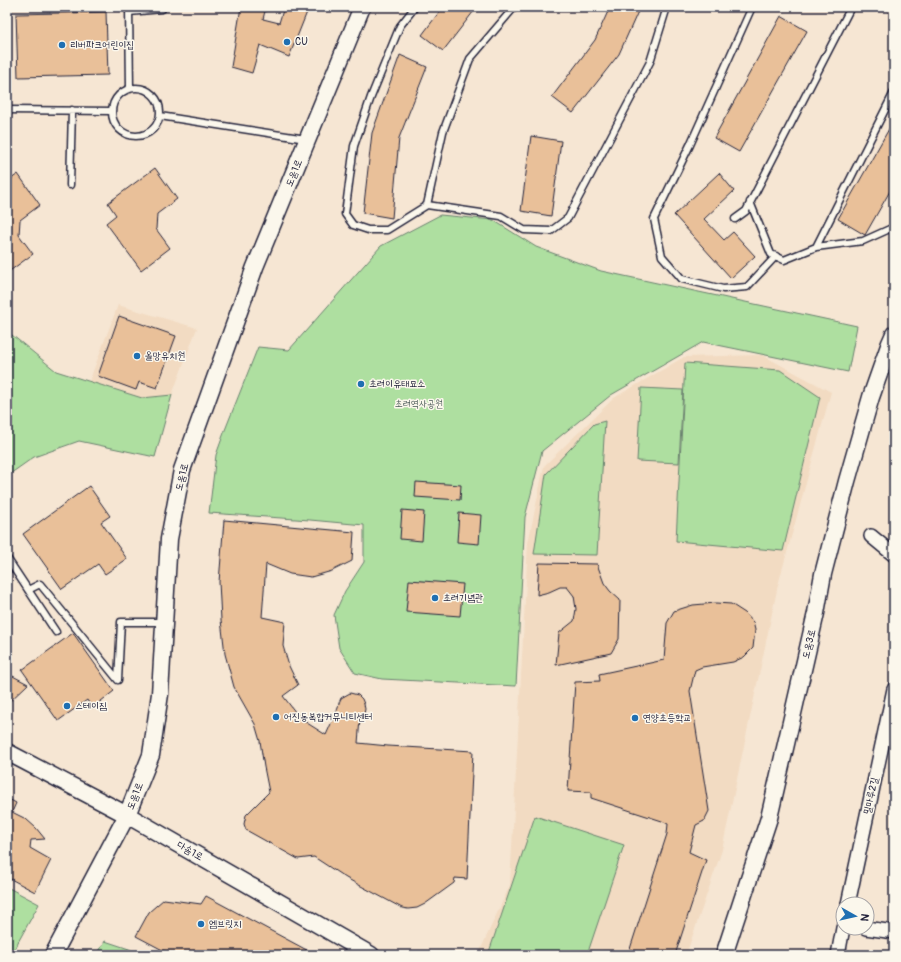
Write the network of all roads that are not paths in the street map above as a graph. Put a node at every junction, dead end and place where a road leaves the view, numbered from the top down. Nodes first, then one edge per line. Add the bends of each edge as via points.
1 (362, 7) edge
2 (415, 7) edge
3 (513, 7) edge
4 (667, 7) edge
5 (752, 7) edge
6 (851, 7) edge
7 (129, 9) edge
8 (162, 9) dead end
9 (130, 89) junction
10 (894, 92) edge
11 (7, 110) edge
12 (72, 110) junction
13 (112, 111) junction
14 (160, 116) junction
15 (307, 139) junction
16 (70, 185) dead end
17 (750, 202) junction
18 (427, 205) junction
19 (735, 219) dead end
20 (894, 227) edge
21 (816, 247) junction
22 (776, 256) junction
23 (893, 340) edge
24 (871, 536) dead end
25 (894, 555) edge
26 (7, 558) edge
27 (28, 590) junction
28 (164, 622) junction
29 (56, 632) dead end
30 (894, 689) edge
31 (7, 752) edge
32 (127, 815) junction
33 (850, 896) edge
34 (875, 929) edge
35 (894, 932) edge
36 (842, 936) edge
37 (53, 955) edge
38 (371, 955) edge
39 (724, 955) edge
40 (838, 955) edge

1 - 15 street, 도움1로
2 - 18 lane via 400,26 354,146 345,214 353,225 368,230 387,230
3 - 18 lane via 470,59 443,132
4 - 18 lane via 650,62 568,218 552,231 524,230 501,216
5 - 22 lane via 654,219 662,256 682,279 723,289 747,286
6 - 17 lane
7 - 8 lane
7 - 9 lane
9 - 13 lane via 118,97
9 - 14 lane via 137,88 151,93 160,105
10 - 21 lane
11 - 12 lane
12 - 13 lane
12 - 16 lane
13 - 14 lane via 116,126 121,132 135,137 143,136 156,127
14 - 15 lane
15 - 28 street, 도움1로 via 255,267 182,470 169,540
17 - 19 lane via 746,210
17 - 22 lane via 771,254
20 - 21 lane via 863,240
21 - 22 lane via 784,260
23 - 39 street, 도움3로 via 871,397 847,481 823,574 769,818
24 - 25 street
26 - 27 lane
27 - 28 lane via 40,584 118,680 121,622
27 - 29 lane
28 - 32 street, 도움1로 via 160,694 151,755
30 - 33 street, 밀마루2길
31 - 32 street, 다솜1로
32 - 37 street, 도움1로
32 - 38 street, 다솜1로
34 - 35 street
36 - 40 street

